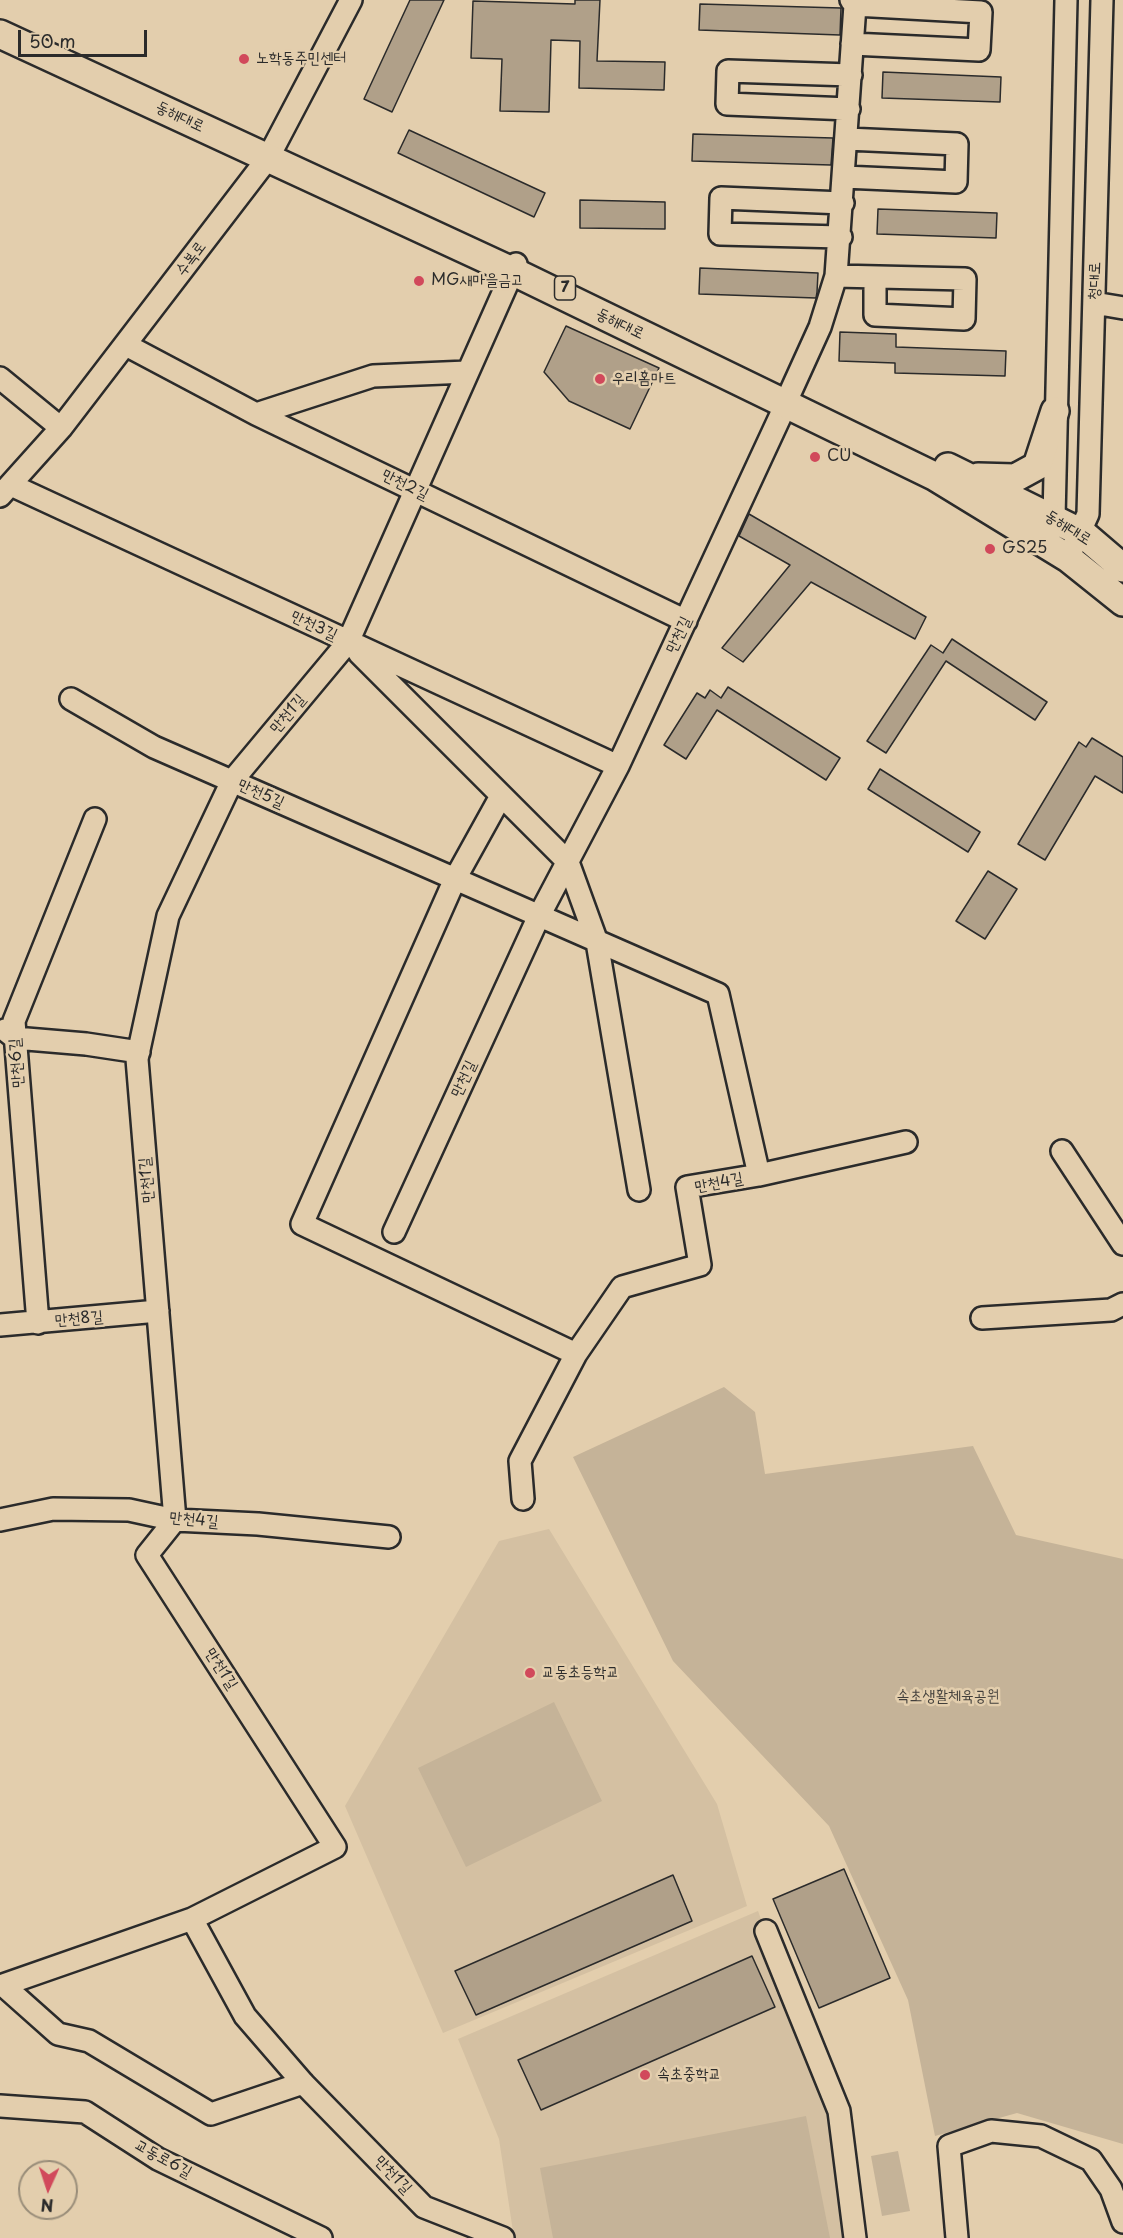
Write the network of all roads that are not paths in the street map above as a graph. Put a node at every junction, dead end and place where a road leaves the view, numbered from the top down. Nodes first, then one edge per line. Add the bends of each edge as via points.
1 (351, 0) edge
2 (1066, 0) edge
3 (1102, 0) edge
4 (853, 3) edge
5 (0, 19) edge
6 (0, 34) edge
7 (852, 44) junction
8 (851, 75) junction
9 (849, 109) junction
10 (847, 139) junction
11 (270, 154) junction
12 (844, 177) junction
13 (843, 203) junction
14 (841, 237) junction
15 (514, 268) junction
16 (836, 276) junction
17 (875, 277) dead end
18 (1094, 303) junction
19 (1123, 308) edge
20 (126, 345) junction
21 (467, 372) junction
22 (0, 378) edge
23 (788, 399) junction
24 (1054, 411) junction
25 (256, 414) junction
26 (61, 428) junction
27 (969, 477) junction
28 (415, 489) junction
29 (5, 491) edge
30 (1054, 518) junction
31 (1082, 533) junction
32 (1041, 543) junction
33 (1068, 558) junction
34 (1123, 568) edge
35 (1123, 602) edge
36 (686, 621) junction
37 (348, 642) junction
38 (71, 699) dead end
39 (618, 766) junction
40 (232, 782) junction
41 (501, 796) junction
42 (95, 819) dead end
43 (568, 862) junction
44 (455, 879) junction
45 (539, 916) junction
46 (597, 942) junction
47 (8, 1032) edge
48 (138, 1053) junction
49 (906, 1142) dead end
50 (1062, 1150) dead end
51 (759, 1176) junction
52 (639, 1190) dead end
53 (394, 1232) dead end
54 (1123, 1244) edge
55 (1123, 1304) edge
56 (158, 1311) junction
57 (982, 1318) dead end
58 (38, 1323) junction
59 (0, 1324) edge
60 (576, 1354) junction
61 (523, 1499) dead end
62 (0, 1520) edge
63 (175, 1520) junction
64 (389, 1537) dead end
65 (192, 1919) junction
66 (766, 1931) dead end
67 (2, 1985) edge
68 (303, 2084) junction
69 (0, 2106) edge
70 (1123, 2222) edge
71 (321, 2238) edge
72 (503, 2238) edge
73 (855, 2238) edge
74 (957, 2238) edge

1 - 11 street, 수복로
2 - 24 street
3 - 18 street, 청대로
4 - 7 street, 만천길
4 - 7 street via 981,12 979,50
5 - 11 main road, 동해대로 / 7
6 - 11 main road, 동해대로 / 7
7 - 8 street, 만천길
8 - 9 street, 만천길
8 - 9 street via 728,71 727,104
9 - 10 street, 만천길
10 - 12 street, 만천길
10 - 12 street via 957,144 956,182
11 - 15 main road, 동해대로 / 7
11 - 20 street, 수복로
12 - 13 street, 만천길
13 - 14 street, 만천길
13 - 14 street via 721,198 720,234
14 - 16 street, 만천길
15 - 21 street, 만천1길
15 - 23 main road, 동해대로 / 7
16 - 17 street
16 - 23 street, 만천길 via 820,327
18 - 19 street
18 - 31 street, 청대로 via 1088,514
20 - 25 street, 만천2길
20 - 26 street, 수복로
21 - 25 street via 373,376
21 - 28 street, 만천1길
22 - 26 street
23 - 27 main road, 동해대로 / 7
23 - 32 main road, 동해대로 / 7 via 934,476
23 - 36 street, 만천길
24 - 27 main road via 1037,466 1016,478
24 - 30 street
25 - 28 street, 만천2길
26 - 29 street, 수복로
27 - 30 main road, 동해대로 / 7
28 - 36 street, 만천2길
28 - 37 street, 만천1길
29 - 37 street, 만천3길
30 - 31 main road, 동해대로 / 7
30 - 32 street
31 - 33 street, 청대로
31 - 34 main road, 동해대로 / 7
32 - 33 main road, 동해대로 / 7
33 - 35 main road, 동해대로 / 7
36 - 39 street, 만천길
37 - 39 street, 만천3길
37 - 40 street, 만천1길
37 - 41 street
38 - 40 street, 만천5길 via 154,747
39 - 43 street, 만천길
40 - 44 street, 만천5길
40 - 48 street, 만천1길 via 168,916
41 - 43 street
41 - 44 street
42 - 47 street, 만천6길
43 - 45 street, 만천길
43 - 46 street
44 - 45 street, 만천5길
44 - 60 street via 302,1224
45 - 46 street, 만천5길
45 - 53 street, 만천길
46 - 51 street, 만천4길 via 718,994
46 - 52 street
47 - 48 street
47 - 58 street, 만천6길
48 - 56 street, 만천1길
49 - 51 street
50 - 54 street
51 - 60 street, 만천4길 via 687,1187 700,1265 622,1287
55 - 57 street via 1111,1310
56 - 58 street, 만천8길
56 - 63 street, 만천1길
58 - 59 street, 만천8길
60 - 61 street, 만천4길 via 520,1461
62 - 63 street, 만천4길 via 53,1509 129,1510
63 - 64 street, 만천4길
63 - 65 street, 만천1길 via 147,1555 335,1847
65 - 67 street, 만천1길
65 - 68 street, 만천1길 via 245,2016
66 - 73 street via 839,2111
67 - 68 street, 만천1길 via 58,2034 89,2041 211,2114
68 - 72 street, 만천1길 via 424,2206
69 - 71 street, 교동로6길 via 86,2112 158,2159
70 - 74 street via 1111,2189 1091,2160 1041,2136 991,2131 949,2146

